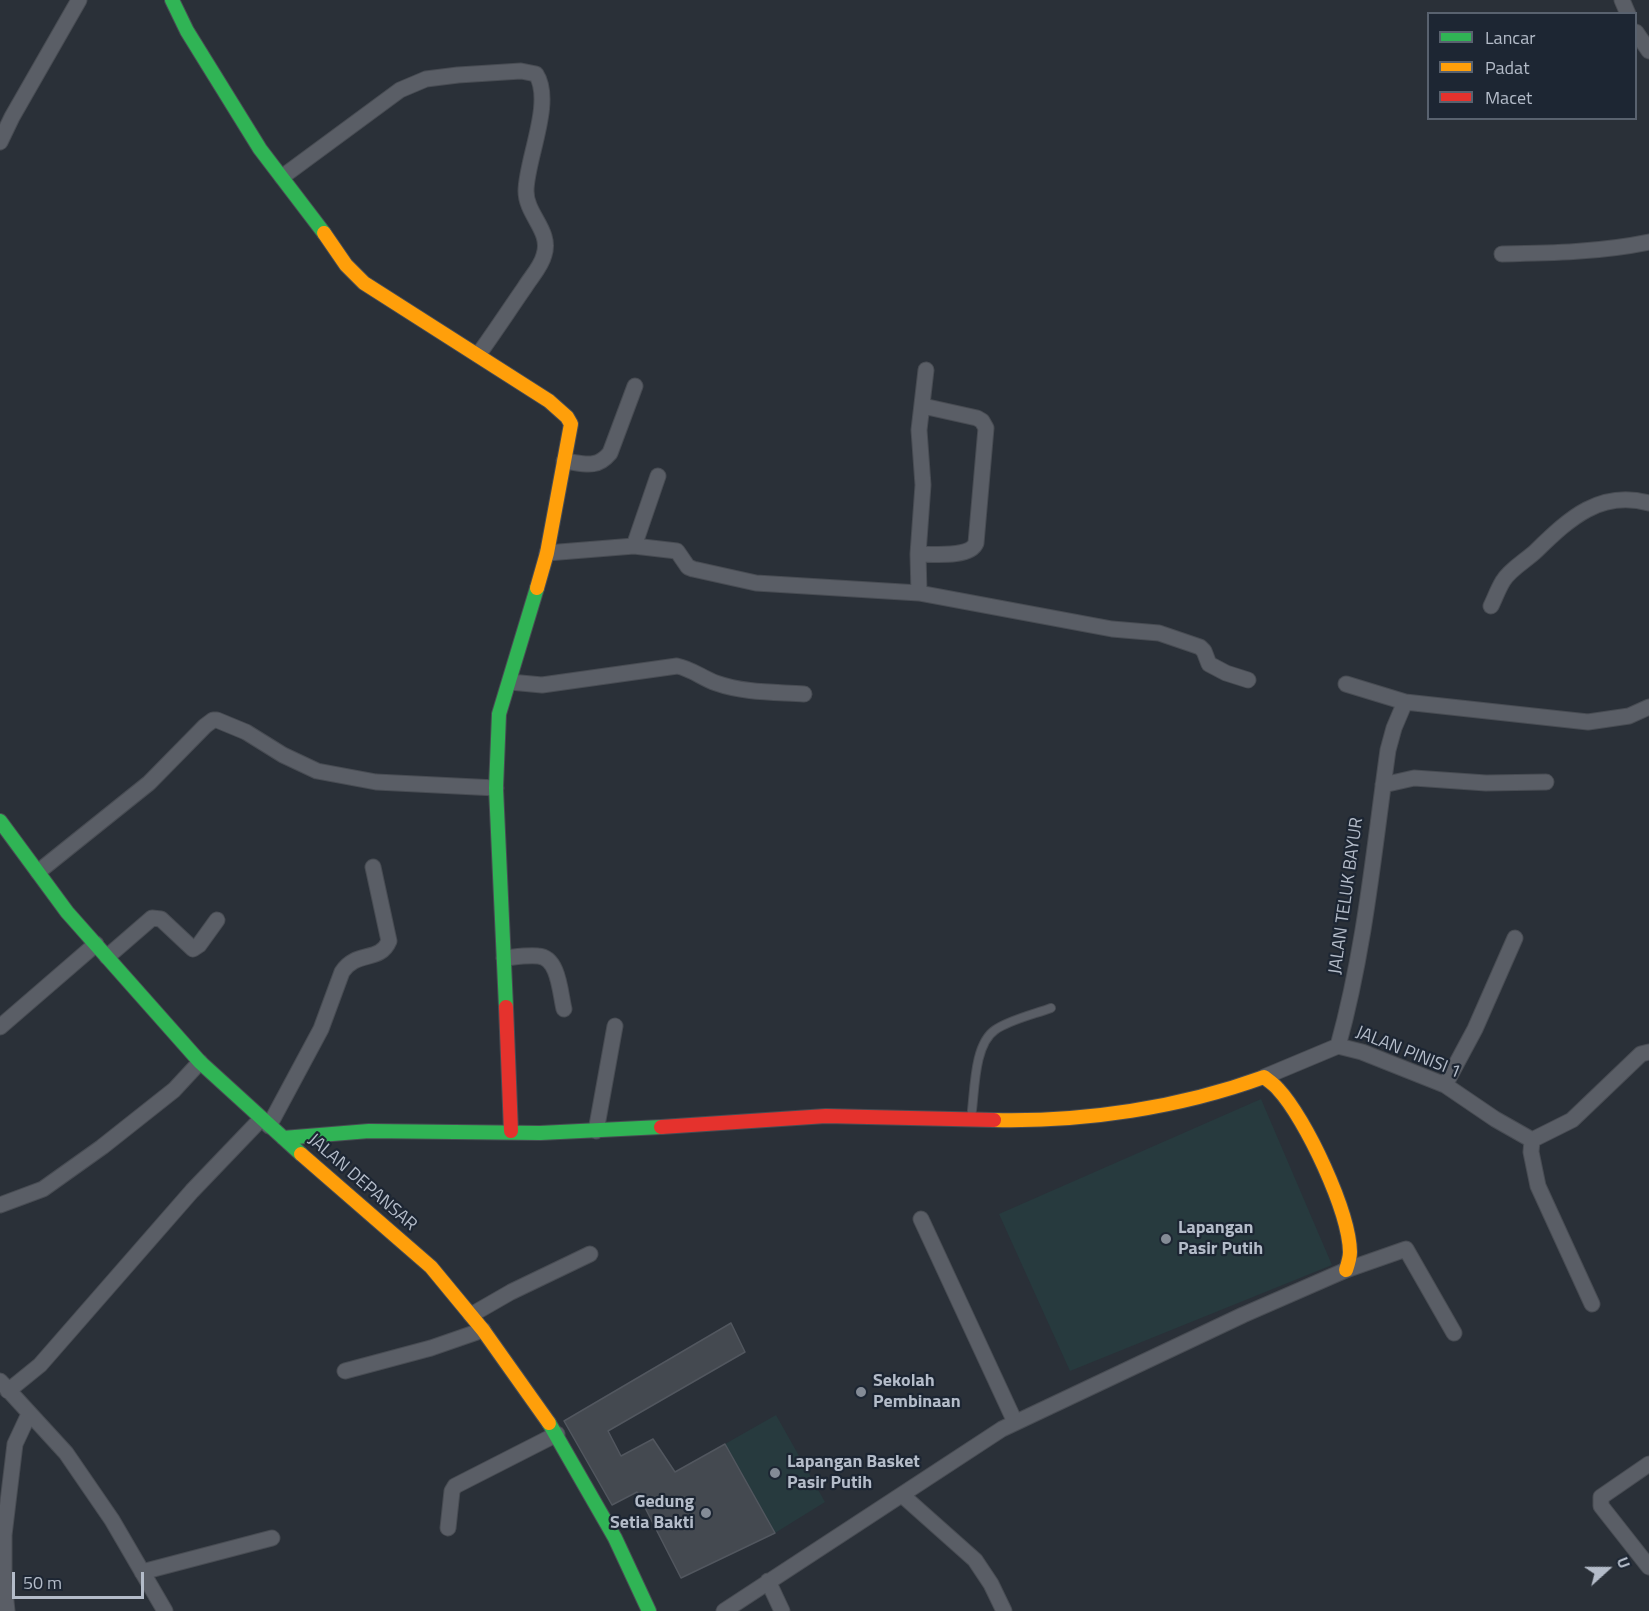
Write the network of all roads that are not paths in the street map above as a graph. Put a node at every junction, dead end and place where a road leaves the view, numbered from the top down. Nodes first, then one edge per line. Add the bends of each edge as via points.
1 (79, 0) edge
2 (172, 0) edge
3 (1637, 35) edge
4 (1649, 51) edge
5 (0, 142) edge
6 (282, 177) junction
7 (1649, 242) edge
8 (1502, 254) dead end
9 (478, 355) junction
10 (926, 370) dead end
11 (635, 386) dead end
12 (923, 406) junction
13 (564, 461) junction
14 (658, 476) dead end
15 (1649, 503) edge
16 (634, 546) junction
17 (547, 553) junction
18 (918, 554) junction
19 (919, 593) junction
20 (1491, 606) dead end
21 (1248, 680) dead end
22 (510, 682) junction
23 (1346, 684) dead end
24 (804, 694) dead end
25 (1405, 702) junction
26 (1649, 707) edge
27 (1546, 782) dead end
28 (1383, 784) junction
29 (496, 788) junction
30 (0, 821) edge
31 (373, 867) dead end
32 (38, 872) junction
33 (217, 920) dead end
34 (1515, 938) dead end
35 (96, 945) junction
36 (107, 957) junction
37 (504, 958) junction
38 (1051, 1008) dead end
39 (564, 1009) dead end
40 (615, 1026) dead end
41 (0, 1027) edge
42 (1338, 1046) junction
43 (1649, 1052) edge
44 (200, 1062) junction
45 (1264, 1077) junction
46 (1445, 1085) junction
47 (971, 1119) junction
48 (265, 1122) junction
49 (511, 1131) junction
50 (596, 1131) junction
51 (283, 1138) junction
52 (1532, 1140) junction
53 (0, 1205) edge
54 (921, 1219) dead end
55 (590, 1254) dead end
56 (1346, 1270) junction
57 (1592, 1304) dead end
58 (471, 1316) junction
59 (483, 1330) junction
60 (1454, 1333) dead end
61 (345, 1371) dead end
62 (4, 1386) edge
63 (29, 1414) junction
64 (1015, 1422) junction
65 (557, 1434) junction
66 (1649, 1464) edge
67 (902, 1495) junction
68 (448, 1528) dead end
69 (272, 1538) dead end
70 (1649, 1567) edge
71 (142, 1572) junction
72 (768, 1581) junction
73 (7, 1611) edge
74 (165, 1611) edge
75 (649, 1611) edge
76 (724, 1611) edge
77 (782, 1611) edge
78 (1004, 1611) edge

1 - 5 street
2 - 6 street via 260,149
3 - 4 street
6 - 9 street via 364,284
6 - 9 street via 400,90 426,79 521,71 536,74 542,86 539,129 526,204 544,236 544,254
7 - 8 street via 1564,253
9 - 13 street via 567,417 571,424
10 - 12 street
11 - 13 street via 610,453 603,461 595,465
12 - 18 street via 919,430 923,485
12 - 18 street via 977,418 986,428 974,548 966,553
13 - 17 street
14 - 16 street
15 - 20 street via 1617,500 1579,513 1504,579
16 - 17 street
16 - 19 street via 677,551 687,567 756,583
17 - 22 street
18 - 19 street
19 - 21 street via 1112,629 1159,633 1197,645 1209,664
22 - 24 street via 542,685 677,666 742,690
22 - 29 street via 499,714
23 - 25 street
25 - 26 street via 1588,722 1629,716
25 - 28 street, JALAN TELUK BAYUR via 1388,750
27 - 28 street via 1414,778
28 - 42 street, JALAN TELUK BAYUR via 1361,946
29 - 32 street via 376,782 317,771 246,732 213,720 149,783
29 - 37 street
30 - 32 street, JALAN DEPANSAR
31 - 48 street via 389,941 377,954 347,964 321,1029
32 - 35 street, JALAN DEPANSAR
33 - 36 street via 193,949 161,919 152,918
34 - 46 street via 1475,1029
35 - 36 street, JALAN DEPANSAR
35 - 41 street
36 - 44 street, JALAN DEPANSAR
37 - 39 street via 546,958 557,977
37 - 49 street
38 - 47 lane via 996,1029 988,1036 981,1047
40 - 50 street
42 - 45 street, JALAN PINISI 1
42 - 46 street, JALAN PINISI 1
43 - 52 street via 1641,1054 1572,1120
44 - 48 street, JALAN DEPANSAR
44 - 53 street via 174,1090 93,1154 43,1189
45 - 47 street via 1228,1090 1100,1115
45 - 56 street via 1278,1087 1290,1104 1335,1194 1351,1253
46 - 52 street, JALAN PINISI 1
47 - 50 street via 826,1116
48 - 51 street, JALAN DEPANSAR
48 - 62 street via 192,1191 40,1365
49 - 50 street
49 - 51 street via 369,1131
51 - 58 street, JALAN DEPANSAR via 431,1268
52 - 57 street via 1538,1186
54 - 64 street
55 - 58 street
56 - 60 street via 1406,1248
56 - 64 street
58 - 59 street, JALAN DEPANSAR
59 - 61 street
59 - 65 street, JALAN DEPANSAR
62 - 63 street
63 - 71 street via 66,1453
63 - 73 street via 15,1444 4,1535
64 - 67 street
65 - 68 street via 454,1486
65 - 75 street, JALAN DEPANSAR via 615,1538
66 - 70 street via 1601,1497 1601,1506
67 - 72 street
67 - 78 street via 975,1560
69 - 71 street
71 - 74 street
72 - 76 street
72 - 77 street

